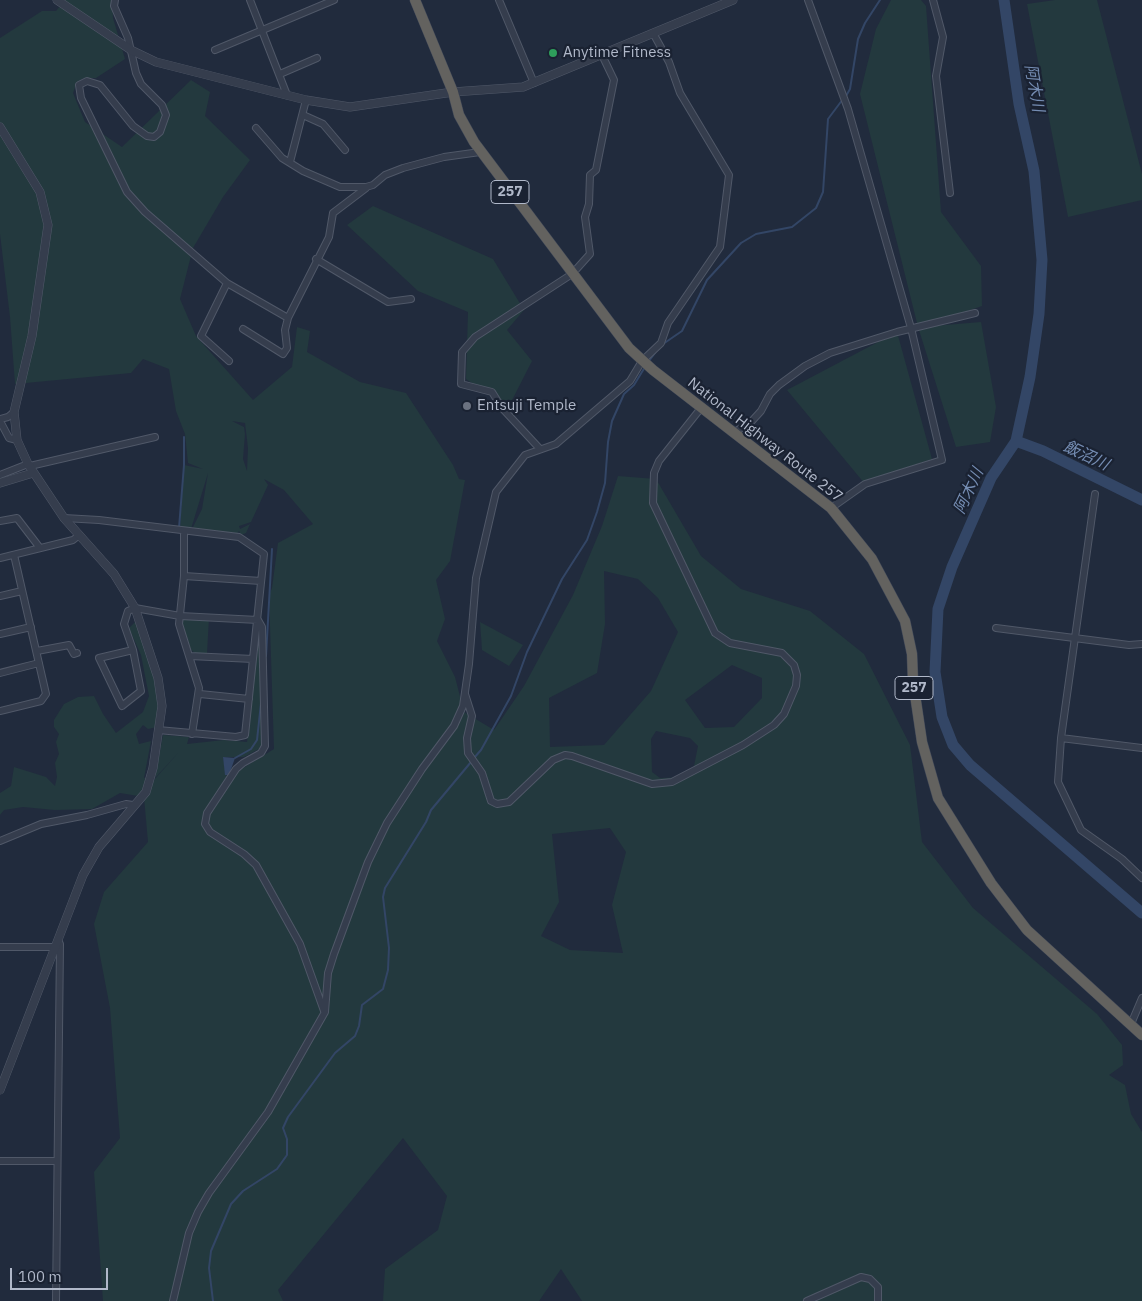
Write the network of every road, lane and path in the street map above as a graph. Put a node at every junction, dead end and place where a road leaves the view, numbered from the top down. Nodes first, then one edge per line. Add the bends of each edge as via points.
1 (57, 0) edge
2 (115, 0) edge
3 (250, 0) edge
4 (334, 0) edge
5 (415, 0) edge
6 (499, 0) edge
7 (733, 0) edge
8 (808, 0) edge
9 (933, 0) edge
10 (262, 30) junction
11 (653, 33) junction
12 (131, 50) junction
13 (215, 50) dead end
14 (602, 54) junction
15 (317, 58) dead end
16 (280, 74) junction
17 (534, 83) junction
18 (453, 92) junction
19 (287, 95) junction
20 (306, 100) junction
21 (303, 115) junction
22 (0, 127) edge
23 (256, 128) dead end
24 (345, 150) dead end
25 (480, 152) junction
26 (290, 162) junction
27 (366, 187) junction
28 (950, 193) dead end
29 (316, 259) junction
30 (572, 274) junction
31 (227, 283) junction
32 (410, 299) dead end
33 (975, 313) dead end
34 (288, 318) junction
35 (911, 328) junction
36 (243, 329) dead end
37 (229, 361) dead end
38 (642, 361) junction
39 (701, 408) junction
40 (14, 412) junction
41 (0, 420) edge
42 (734, 433) junction
43 (155, 437) dead end
44 (17, 440) junction
45 (540, 449) junction
46 (30, 468) junction
47 (0, 475) edge
48 (0, 483) edge
49 (1095, 494) dead end
50 (831, 508) junction
51 (64, 518) junction
52 (0, 521) edge
53 (184, 532) junction
54 (78, 536) junction
55 (40, 548) junction
56 (14, 555) junction
57 (0, 558) edge
58 (184, 576) junction
59 (261, 580) junction
60 (22, 591) junction
61 (0, 596) edge
62 (135, 608) junction
63 (180, 616) junction
64 (258, 620) junction
65 (31, 627) junction
66 (996, 628) dead end
67 (0, 634) edge
68 (1075, 639) junction
69 (1142, 644) edge
70 (133, 650) junction
71 (37, 651) junction
72 (77, 653) dead end
73 (190, 656) junction
74 (253, 659) junction
75 (39, 663) junction
76 (0, 673) edge
77 (200, 694) junction
78 (465, 694) junction
79 (249, 699) junction
80 (0, 711) edge
81 (158, 730) junction
82 (192, 734) junction
83 (1061, 738) junction
84 (1142, 748) edge
85 (134, 805) junction
86 (0, 841) edge
87 (1142, 878) edge
88 (57, 944) junction
89 (0, 947) edge
90 (1142, 998) edge
91 (325, 1012) junction
92 (1131, 1024) junction
93 (1142, 1035) edge
94 (0, 1090) edge
95 (0, 1161) edge
96 (56, 1161) junction
97 (56, 1301) edge
98 (173, 1301) edge
99 (806, 1301) edge
100 (878, 1301) edge

1 - 12 street
2 - 12 street via 114,6
3 - 10 street
4 - 10 street
5 - 18 highway, National Highway Route 257 / 257
6 - 17 street
7 - 11 street
8 - 35 street via 848,109
9 - 28 street via 943,37 936,76
10 - 13 street
10 - 16 street
11 - 14 street
11 - 38 street via 669,62 680,93 729,175 720,247 668,323 661,343
12 - 19 street via 163,64
12 - 31 street via 141,84 165,111 165,122 158,135 147,136 138,131 96,82 80,83 79,94 134,201
14 - 17 street
14 - 30 street via 614,80 613,92 596,170 590,175 589,204 584,217 590,254
15 - 16 street
16 - 19 street
17 - 18 street via 517,88
18 - 20 street via 350,108
18 - 25 highway, National Highway Route 257 / 257 via 462,122
19 - 20 street
20 - 21 street
21 - 24 street via 322,124
21 - 26 street
22 - 40 street via 40,192 48,225 32,336
23 - 26 street via 282,158
25 - 27 street via 403,168
25 - 30 highway, National Highway Route 257 / 257
26 - 27 street via 340,187
27 - 29 street via 333,213 329,237
29 - 32 street via 388,302
29 - 34 street
30 - 38 highway, National Highway Route 257 / 257 via 628,348
30 - 45 street via 475,337 462,352 461,384 492,392 502,408
31 - 34 street
31 - 37 street via 201,336
33 - 35 street
34 - 36 street via 285,330 287,348 283,354
35 - 42 street via 830,353 805,366 779,385 756,416
35 - 50 street via 942,460 865,484
38 - 39 highway, National Highway Route 257 / 257
38 - 45 street via 630,381 605,404 556,444
39 - 42 highway, National Highway Route 257 / 257
39 - 78 street via 660,461 654,473 653,503 715,633 730,643 782,653 794,665 796,686 784,714 774,725 744,745 679,780 652,784 565,755 553,760 510,802 497,804 491,801 466,745 472,716
40 - 41 street
40 - 44 street
41 - 44 street via 9,438
42 - 50 highway, National Highway Route 257 / 257
43 - 46 street
44 - 46 street
45 - 78 street via 525,455 496,492 473,594
46 - 47 street
46 - 48 street
46 - 51 street
49 - 68 street
50 - 92 highway, National Highway Route 257 / 257 via 872,559 906,621 922,742 938,798 991,883 1027,930
51 - 53 street
51 - 54 street
52 - 55 street via 17,518
53 - 58 street
53 - 59 street via 244,539 264,554
54 - 55 street
54 - 62 street via 114,574
55 - 56 street
56 - 57 street
56 - 60 street
58 - 59 street
58 - 63 street
59 - 64 street
60 - 61 street
60 - 65 street
62 - 63 street
62 - 70 street via 126,612 124,620
62 - 81 street via 162,695
63 - 64 street
63 - 73 street via 179,624
64 - 74 street
64 - 91 street via 262,627 265,746 261,753 236,769 207,813 205,824 210,832 256,865 298,938
65 - 67 street
65 - 71 street
66 - 68 street
68 - 69 street
68 - 83 street
70 - 70 street via 99,658 122,706 141,691
71 - 72 street via 69,645 74,654
71 - 75 street
73 - 74 street
73 - 77 street
74 - 79 street
75 - 76 street
75 - 80 street via 46,697
77 - 79 street
77 - 82 street
78 - 91 street via 454,726 401,799 368,862 328,973
79 - 82 street via 243,736
81 - 82 street
81 - 85 street via 146,792
83 - 84 street
83 - 87 street via 1058,782 1081,830 1122,859
85 - 86 street via 126,804 41,824
85 - 88 street via 89,862
88 - 89 street
88 - 94 street
88 - 96 street via 60,944
90 - 92 street
91 - 98 street via 268,1112 198,1212 189,1233
92 - 93 highway, National Highway Route 257 / 257
95 - 96 street
96 - 97 street
99 - 100 street via 861,1277 870,1279 878,1287

